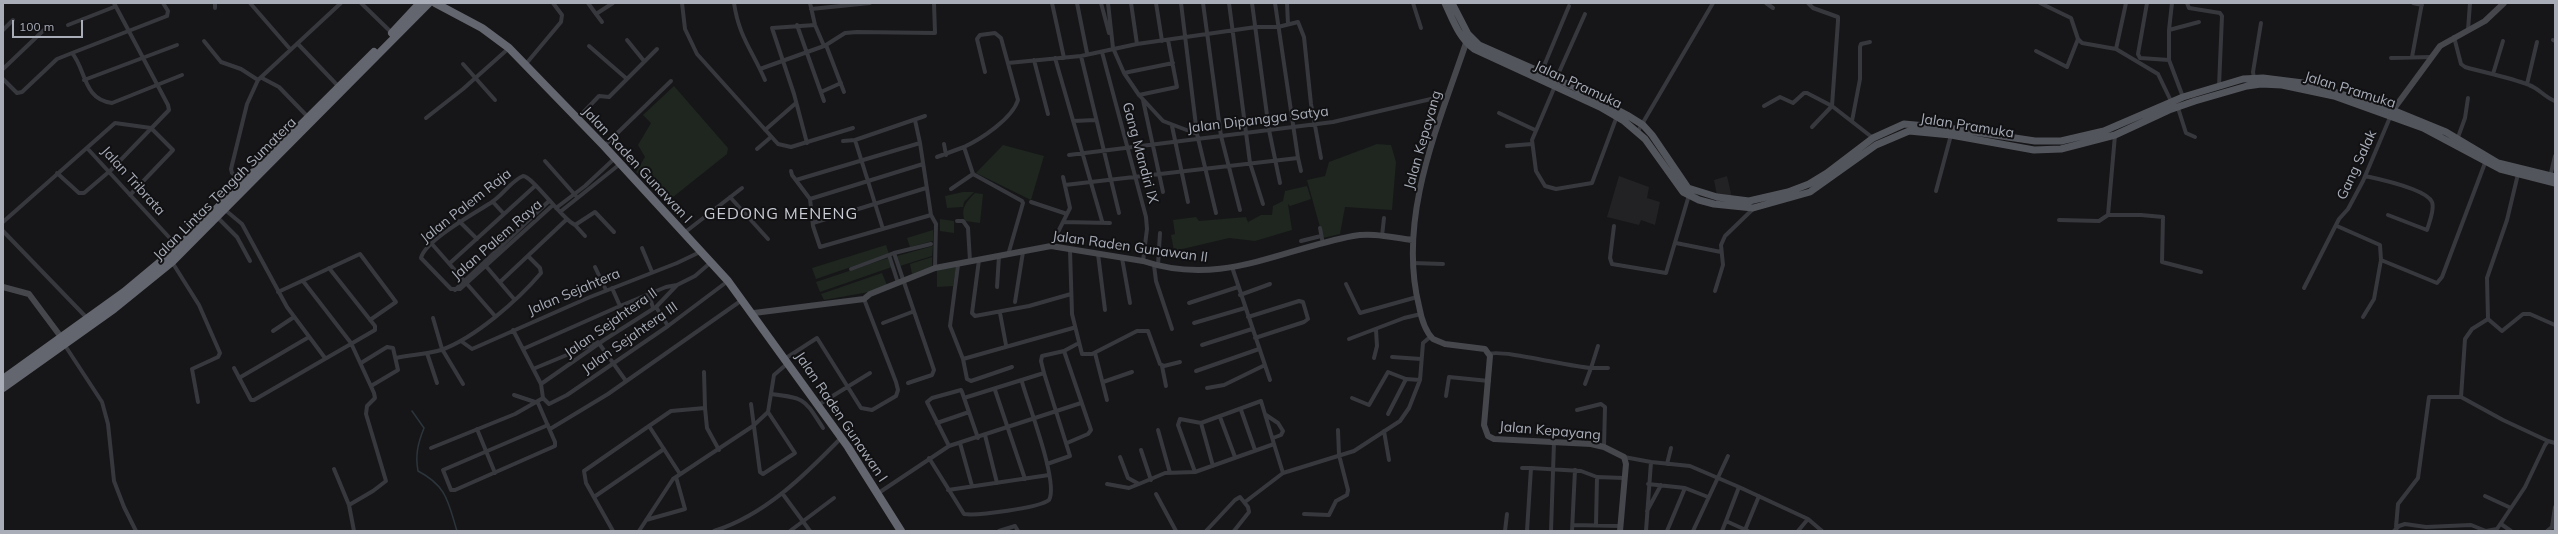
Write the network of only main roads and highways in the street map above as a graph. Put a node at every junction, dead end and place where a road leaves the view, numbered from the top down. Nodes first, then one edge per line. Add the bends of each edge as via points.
1 (420, 3) edge
2 (429, 3) edge
3 (435, 3) edge
4 (1445, 3) edge
5 (1452, 3) edge
6 (1555, 83) junction
7 (2302, 86) junction
8 (1570, 89) junction
9 (2035, 141) junction
10 (2061, 141) junction
11 (2456, 142) junction
12 (2061, 149) junction
13 (2034, 150) junction
14 (272, 156) junction
15 (260, 168) junction
16 (2552, 179) edge
17 (63, 340) junction
18 (3, 379) edge
19 (3, 388) edge
20 (901, 531) edge

1 - 14 highway, Jalan Lintas Tengah Sumatera via 393,33 307,116
2 - 14 highway, Jalan Lintas Tengah Sumatera
3 - 20 highway, Jalan Raden Gunawan I via 482,28 509,48 604,146 728,281 754,313 841,438
4 - 6 main road, Jalan Pramuka via 1466,43 1508,66
5 - 6 main road, Jalan Pramuka via 1473,40
6 - 8 main road, Jalan Pramuka
7 - 10 main road, Jalan Pramuka via 2254,78 2183,97 2104,131
7 - 11 main road, Jalan Pramuka via 2392,113
7 - 12 main road, Jalan Pramuka via 2255,84 2178,108 2115,135
8 - 9 main road, Jalan Pramuka via 1643,125 1688,188 1717,197 1749,201 1809,184 1872,138 1896,127 1913,123
8 - 13 main road, Jalan Pramuka via 1638,131 1678,186 1689,195 1714,204 1753,208 1810,192 1876,145 1914,130
9 - 10 main road, Jalan Pramuka
9 - 13 main road
10 - 12 main road
11 - 16 main road, Jalan Pramuka via 2498,163
11 - 16 main road, Jalan Pramuka via 2485,163 2518,174
12 - 13 main road, Jalan Pramuka
14 - 15 highway, Jalan Lintas Tengah Sumatera
15 - 17 highway, Jalan Lintas Tengah Sumatera via 242,181 178,247 124,292 87,318
15 - 17 highway, Jalan Lintas Tengah Sumatera via 217,217 172,262 124,301
17 - 18 highway, Jalan Lintas Tengah Sumatera
17 - 19 highway, Jalan Lintas Tengah Sumatera

